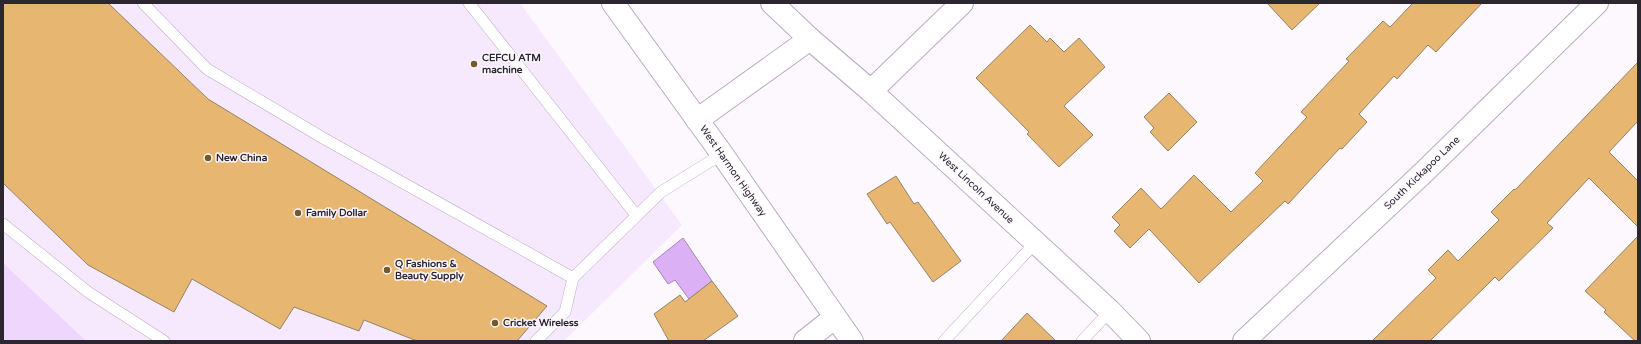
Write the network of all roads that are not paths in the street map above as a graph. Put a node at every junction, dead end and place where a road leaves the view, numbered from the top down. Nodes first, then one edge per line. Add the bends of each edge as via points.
1 (143, 3) edge
2 (469, 3) edge
3 (612, 3) edge
4 (772, 3) edge
5 (962, 3) edge
6 (1597, 3) edge
7 (810, 39) junction
8 (872, 91) junction
9 (697, 120) junction
10 (722, 154) junction
11 (636, 215) junction
12 (3, 224) edge
13 (1036, 242) junction
14 (573, 278) junction
15 (1110, 311) junction
16 (834, 318) junction
17 (164, 341) edge
18 (536, 341) edge
19 (805, 341) edge
20 (852, 341) edge
21 (944, 341) edge
22 (1082, 341) edge
23 (1139, 341) edge
24 (1244, 341) edge

1 - 14 lane via 207,69 323,138
2 - 11 lane
3 - 9 street, West Harmon Highway
4 - 7 street, West Lincoln Avenue
5 - 8 street
6 - 24 street, South Kickapoo Lane
7 - 8 street, West Lincoln Avenue
7 - 9 street
8 - 13 street, West Lincoln Avenue
9 - 10 street, West Harmon Highway
10 - 11 lane via 661,192
10 - 16 street, West Harmon Highway
11 - 14 lane
12 - 17 lane via 88,292
13 - 15 street, West Lincoln Avenue
13 - 21 lane
14 - 18 lane via 565,312
15 - 22 lane
15 - 23 street, West Lincoln Avenue
16 - 19 street
16 - 20 street, West Harmon Highway

